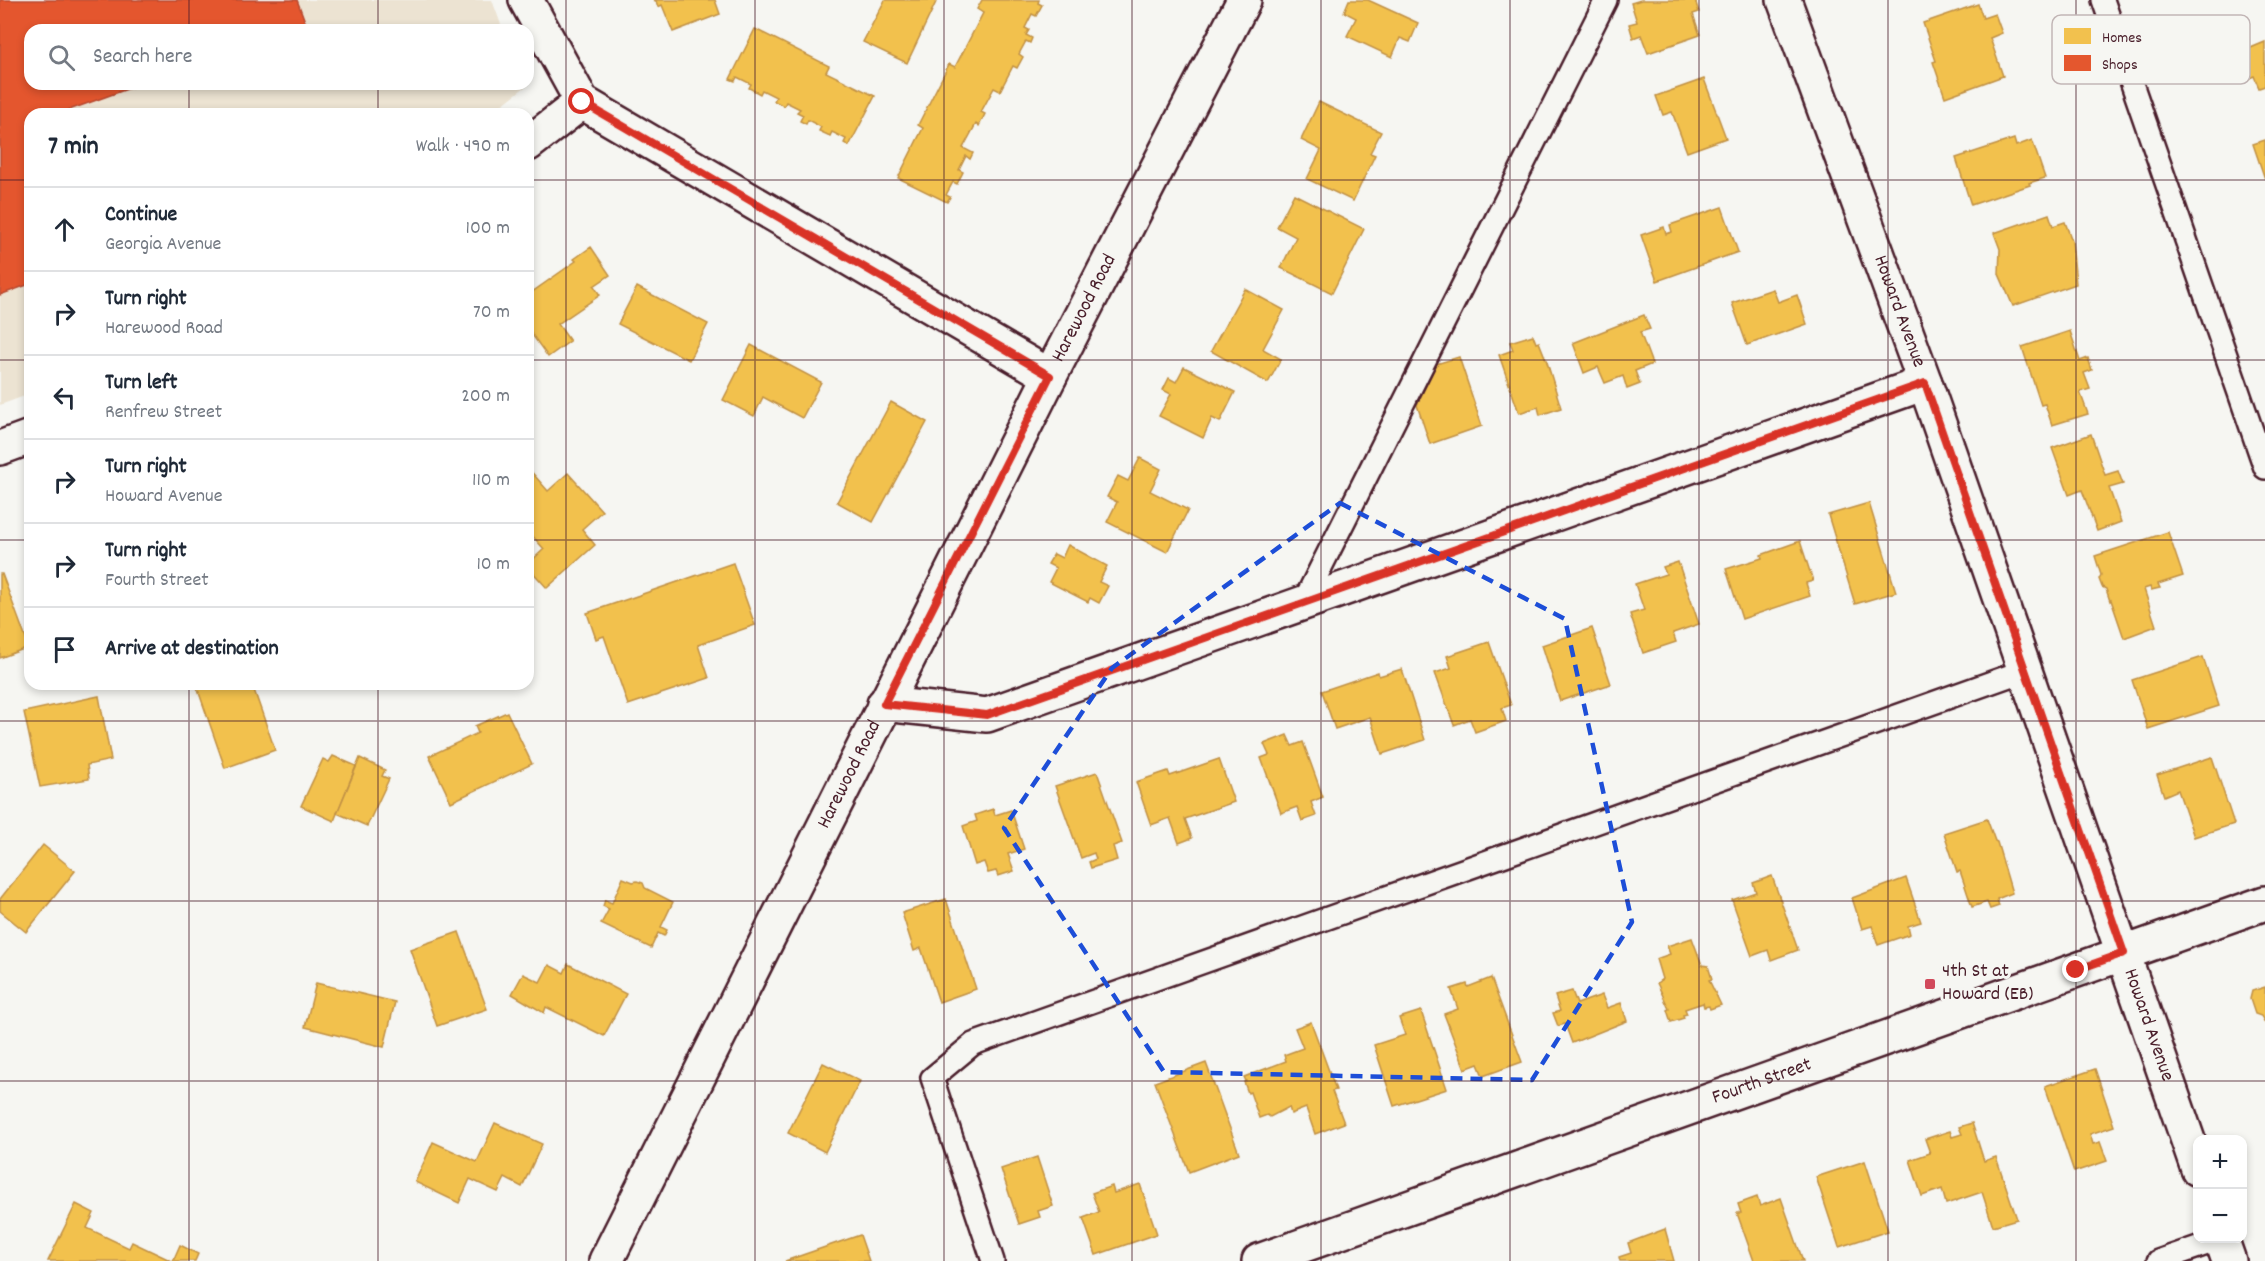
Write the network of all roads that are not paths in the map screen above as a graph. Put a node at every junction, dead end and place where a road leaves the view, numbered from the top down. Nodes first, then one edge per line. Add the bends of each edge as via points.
1 (526, 0) edge
2 (1244, 0) edge
3 (1606, 0) edge
4 (1784, 0) edge
5 (2103, 0) edge
6 (2108, 15) edge
7 (2132, 84) edge
8 (582, 102) junction
9 (534, 139) edge
10 (1050, 376) junction
11 (1925, 383) junction
12 (24, 439) edge
13 (0, 448) edge
14 (2265, 468) edge
15 (1303, 603) junction
16 (2026, 670) junction
17 (884, 704) junction
18 (2265, 903) edge
19 (2124, 953) junction
20 (2193, 1154) edge
21 (2210, 1243) edge
22 (2222, 1243) edge
23 (606, 1261) edge
24 (993, 1261) edge
25 (1259, 1261) edge
26 (2158, 1261) edge
27 (2229, 1261) edge

1 - 8 street
2 - 10 street, Harewood Road
3 - 15 lane
4 - 11 street, Howard Avenue
5 - 6 lane
7 - 14 lane
8 - 9 street
8 - 10 street
10 - 17 street, Harewood Road
11 - 15 street
11 - 16 street, Howard Avenue
12 - 13 street
15 - 17 street via 987,715
16 - 19 street, Howard Avenue
16 - 24 lane via 973,1044 932,1078
17 - 23 street, Harewood Road
18 - 19 street, Fourth Street
19 - 20 street, Howard Avenue
19 - 25 street, Fourth Street
21 - 26 lane
22 - 27 street

